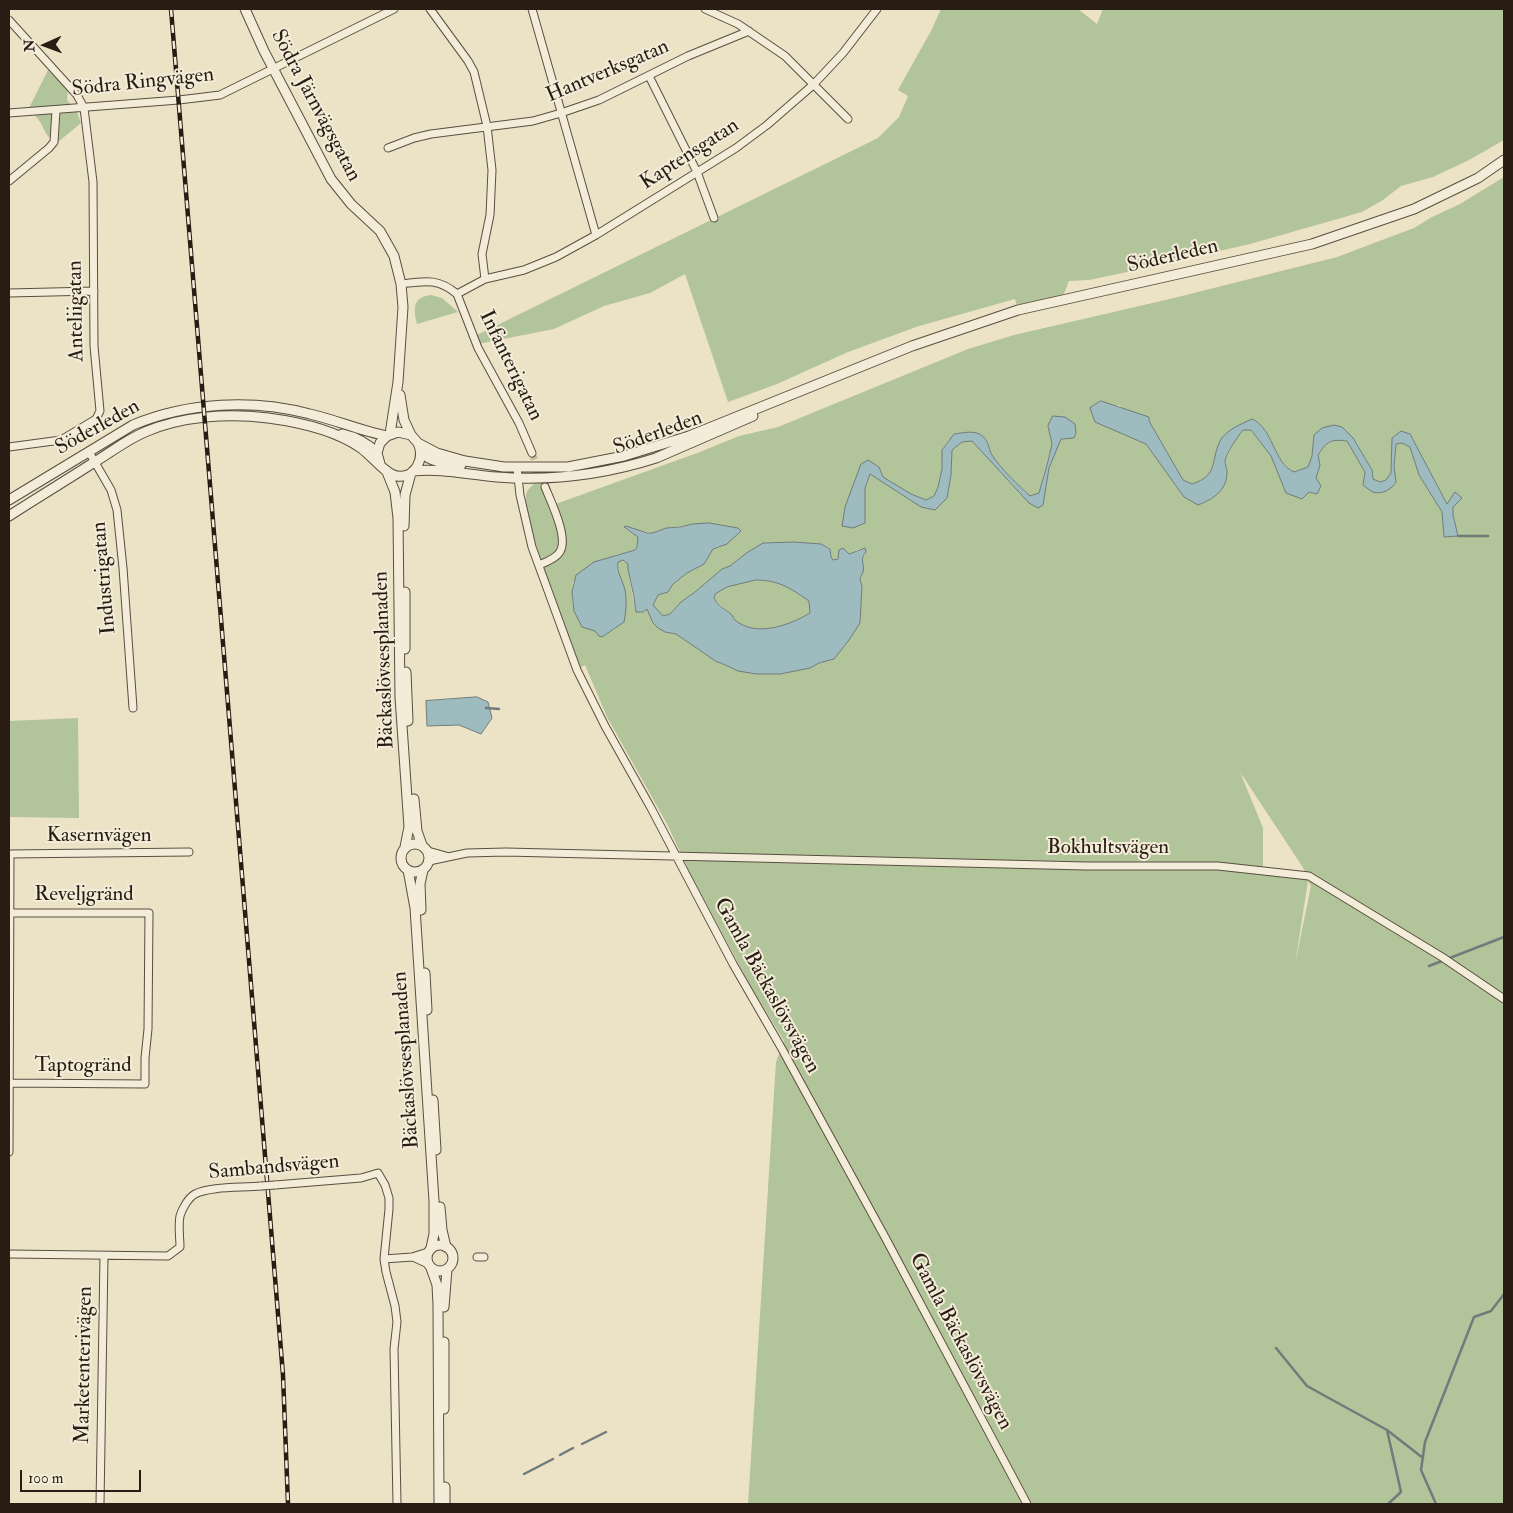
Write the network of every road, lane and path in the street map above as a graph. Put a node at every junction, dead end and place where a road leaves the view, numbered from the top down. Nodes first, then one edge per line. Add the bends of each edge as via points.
1 (245, 9) edge
2 (394, 9) edge
3 (430, 9) edge
4 (532, 9) edge
5 (705, 9) edge
6 (877, 9) edge
7 (9, 20) edge
8 (749, 31) junction
9 (274, 69) junction
10 (649, 76) junction
11 (813, 85) junction
12 (84, 108) junction
13 (56, 110) junction
14 (9, 113) edge
15 (561, 113) junction
16 (848, 119) dead end
17 (486, 126) junction
18 (388, 148) dead end
19 (1504, 160) edge
20 (697, 172) junction
21 (9, 181) edge
22 (714, 218) dead end
23 (596, 235) junction
24 (485, 279) junction
25 (401, 284) junction
26 (94, 291) junction
27 (9, 293) edge
28 (457, 294) junction
29 (844, 374) junction
30 (398, 382) junction
31 (329, 432) junction
32 (389, 435) junction
33 (411, 436) junction
34 (418, 443) junction
35 (9, 448) edge
36 (89, 452) junction
37 (421, 452) junction
38 (377, 453) junction
39 (532, 453) tunnel mouth
40 (95, 462) junction
41 (380, 464) junction
42 (504, 467) junction
43 (517, 468) junction
44 (387, 472) junction
45 (412, 472) junction
46 (518, 477) junction
47 (545, 486) tunnel mouth
48 (9, 500) edge
49 (9, 516) edge
50 (539, 566) junction
51 (133, 708) dead end
52 (406, 847) junction
53 (425, 848) junction
54 (190, 852) dead end
55 (9, 854) edge
56 (676, 856) junction
57 (448, 857) junction
58 (429, 861) junction
59 (408, 870) junction
60 (423, 870) junction
61 (10, 913) edge
62 (1504, 999) edge
63 (146, 1042) joint
64 (9, 1083) edge
65 (9, 1152) edge
66 (446, 1247) junction
67 (430, 1250) junction
68 (9, 1254) edge
69 (104, 1256) junction
70 (412, 1257) junction
71 (384, 1259) junction
72 (430, 1266) junction
73 (447, 1269) junction
74 (100, 1504) edge
75 (397, 1504) edge
76 (439, 1504) edge
77 (446, 1504) edge
78 (1027, 1504) edge

1 - 9 street, Södra Järnvägsgatan
2 - 9 street, Södra Ringvägen
3 - 17 street via 474,72
4 - 15 street
5 - 8 street
6 - 11 street, Kaptensgatan
7 - 12 street via 77,94
8 - 10 street, Hantverksgatan
8 - 11 street via 785,56
9 - 12 street, Södra Ringvägen via 212,96
9 - 25 street, Södra Järnvägsgatan via 337,189 386,238
10 - 15 street, Hantverksgatan via 599,100
10 - 20 street
11 - 16 street
11 - 20 street, Kaptensgatan via 751,137
12 - 13 street, Södra Ringvägen
12 - 26 street, Anteliigatan via 93,182
13 - 14 street, Södra Ringvägen
13 - 21 street via 54,142
15 - 17 street, Hantverksgatan via 533,121
15 - 23 street
17 - 18 street, Hantverksgatan via 419,137
17 - 24 street via 492,170 490,215 482,254
19 - 29 street, Söderleden via 1478,178 1414,209 1312,244 1018,310 912,346
20 - 22 street
20 - 23 street, Kaptensgatan
23 - 24 street, Kaptensgatan via 542,264
24 - 28 street, Kaptensgatan
25 - 28 street via 433,281
25 - 30 street, Södra Järnvägsgatan via 403,307
26 - 27 street
26 - 35 street, Anteliigatan via 99,415 61,440
28 - 39 street, Infanterigatan via 478,348
29 - 43 street, Söderleden via 641,452 568,467
29 - 46 street, Söderleden via 814,390 640,463 583,474
30 - 32 street, Södra Järnvägsgatan
30 - 33 street, Södra Järnvägsgatan via 402,412
31 - 38 street, Söderleden via 356,438
31 - 40 street, Söderleden via 294,421 265,418 225,416 193,420 171,423 144,433
31 - 41 street, Söderleden via 361,448
32 - 33 street, Söderleden via 398,432
32 - 36 street, Söderleden via 365,432 297,411 230,405 156,416 133,425
32 - 38 street via 380,443
33 - 34 street, Söderleden
34 - 37 street, Söderleden
34 - 42 street, Söderleden via 452,458
36 - 40 street, Industrigatan
36 - 48 street, Söderleden
37 - 42 street, Söderleden via 429,458 455,464
37 - 45 street via 420,461
38 - 41 street, Söderleden
40 - 49 street, Söderleden
40 - 51 street, Industrigatan via 111,490 118,515
41 - 44 street, Söderleden
42 - 43 street, Söderleden
43 - 46 street, Gamla Bäckaslövsvägen
44 - 45 street, Söderleden via 396,476
44 - 52 street, Bäckaslövsesplanaden via 395,492 398,518 400,697 409,821
45 - 46 street, Söderleden via 444,470
45 - 53 street, Bäckaslövsesplanaden via 405,495 404,522 406,671 417,831
46 - 50 street, Gamla Bäckaslövsvägen via 524,514
47 - 50 street via 564,543 555,558
50 - 56 street, Gamla Bäckaslövsvägen via 577,670
52 - 53 street via 415,843
52 - 59 street, Bäckaslövsesplanaden via 401,860
53 - 57 street
53 - 58 street, Bäckaslövsesplanaden
54 - 55 street, Kasernvägen
55 - 61 street
56 - 57 street, Bokhultsvägen via 485,852
56 - 62 street, Bokhultsvägen via 1076,866 1218,866 1309,876
56 - 78 street, Gamla Bäckaslövsvägen
57 - 58 street, Bokhultsvägen
58 - 60 street, Bäckaslövsesplanaden
59 - 60 street
59 - 67 street, Bäckaslövsesplanaden via 415,908 434,1201 434,1234
60 - 66 street, Bäckaslövsesplanaden via 420,884 423,958 440,1213
61 - 63 street, Reveljgränd via 149,913
61 - 64 street
63 - 64 street, Taptogränd via 145,1084
64 - 65 street
66 - 67 street via 437,1245
66 - 73 street, Bäckaslövsesplanaden via 453,1257
67 - 70 street
67 - 72 street, Bäckaslövsesplanaden via 427,1258
68 - 69 street, Sambandsvägen
69 - 71 street, Sambandsvägen, bridge via 168,1256 180,1247 180,1217 192,1196 198,1193 378,1174 385,1185 389,1209
69 - 74 street, Marketenterivägen
70 - 71 street
70 - 72 street
71 - 75 street via 398,1322 394,1349
72 - 73 street via 438,1271
72 - 76 street, Bäckaslövsesplanaden via 438,1295
73 - 77 street, Bäckaslövsesplanaden via 444,1307

